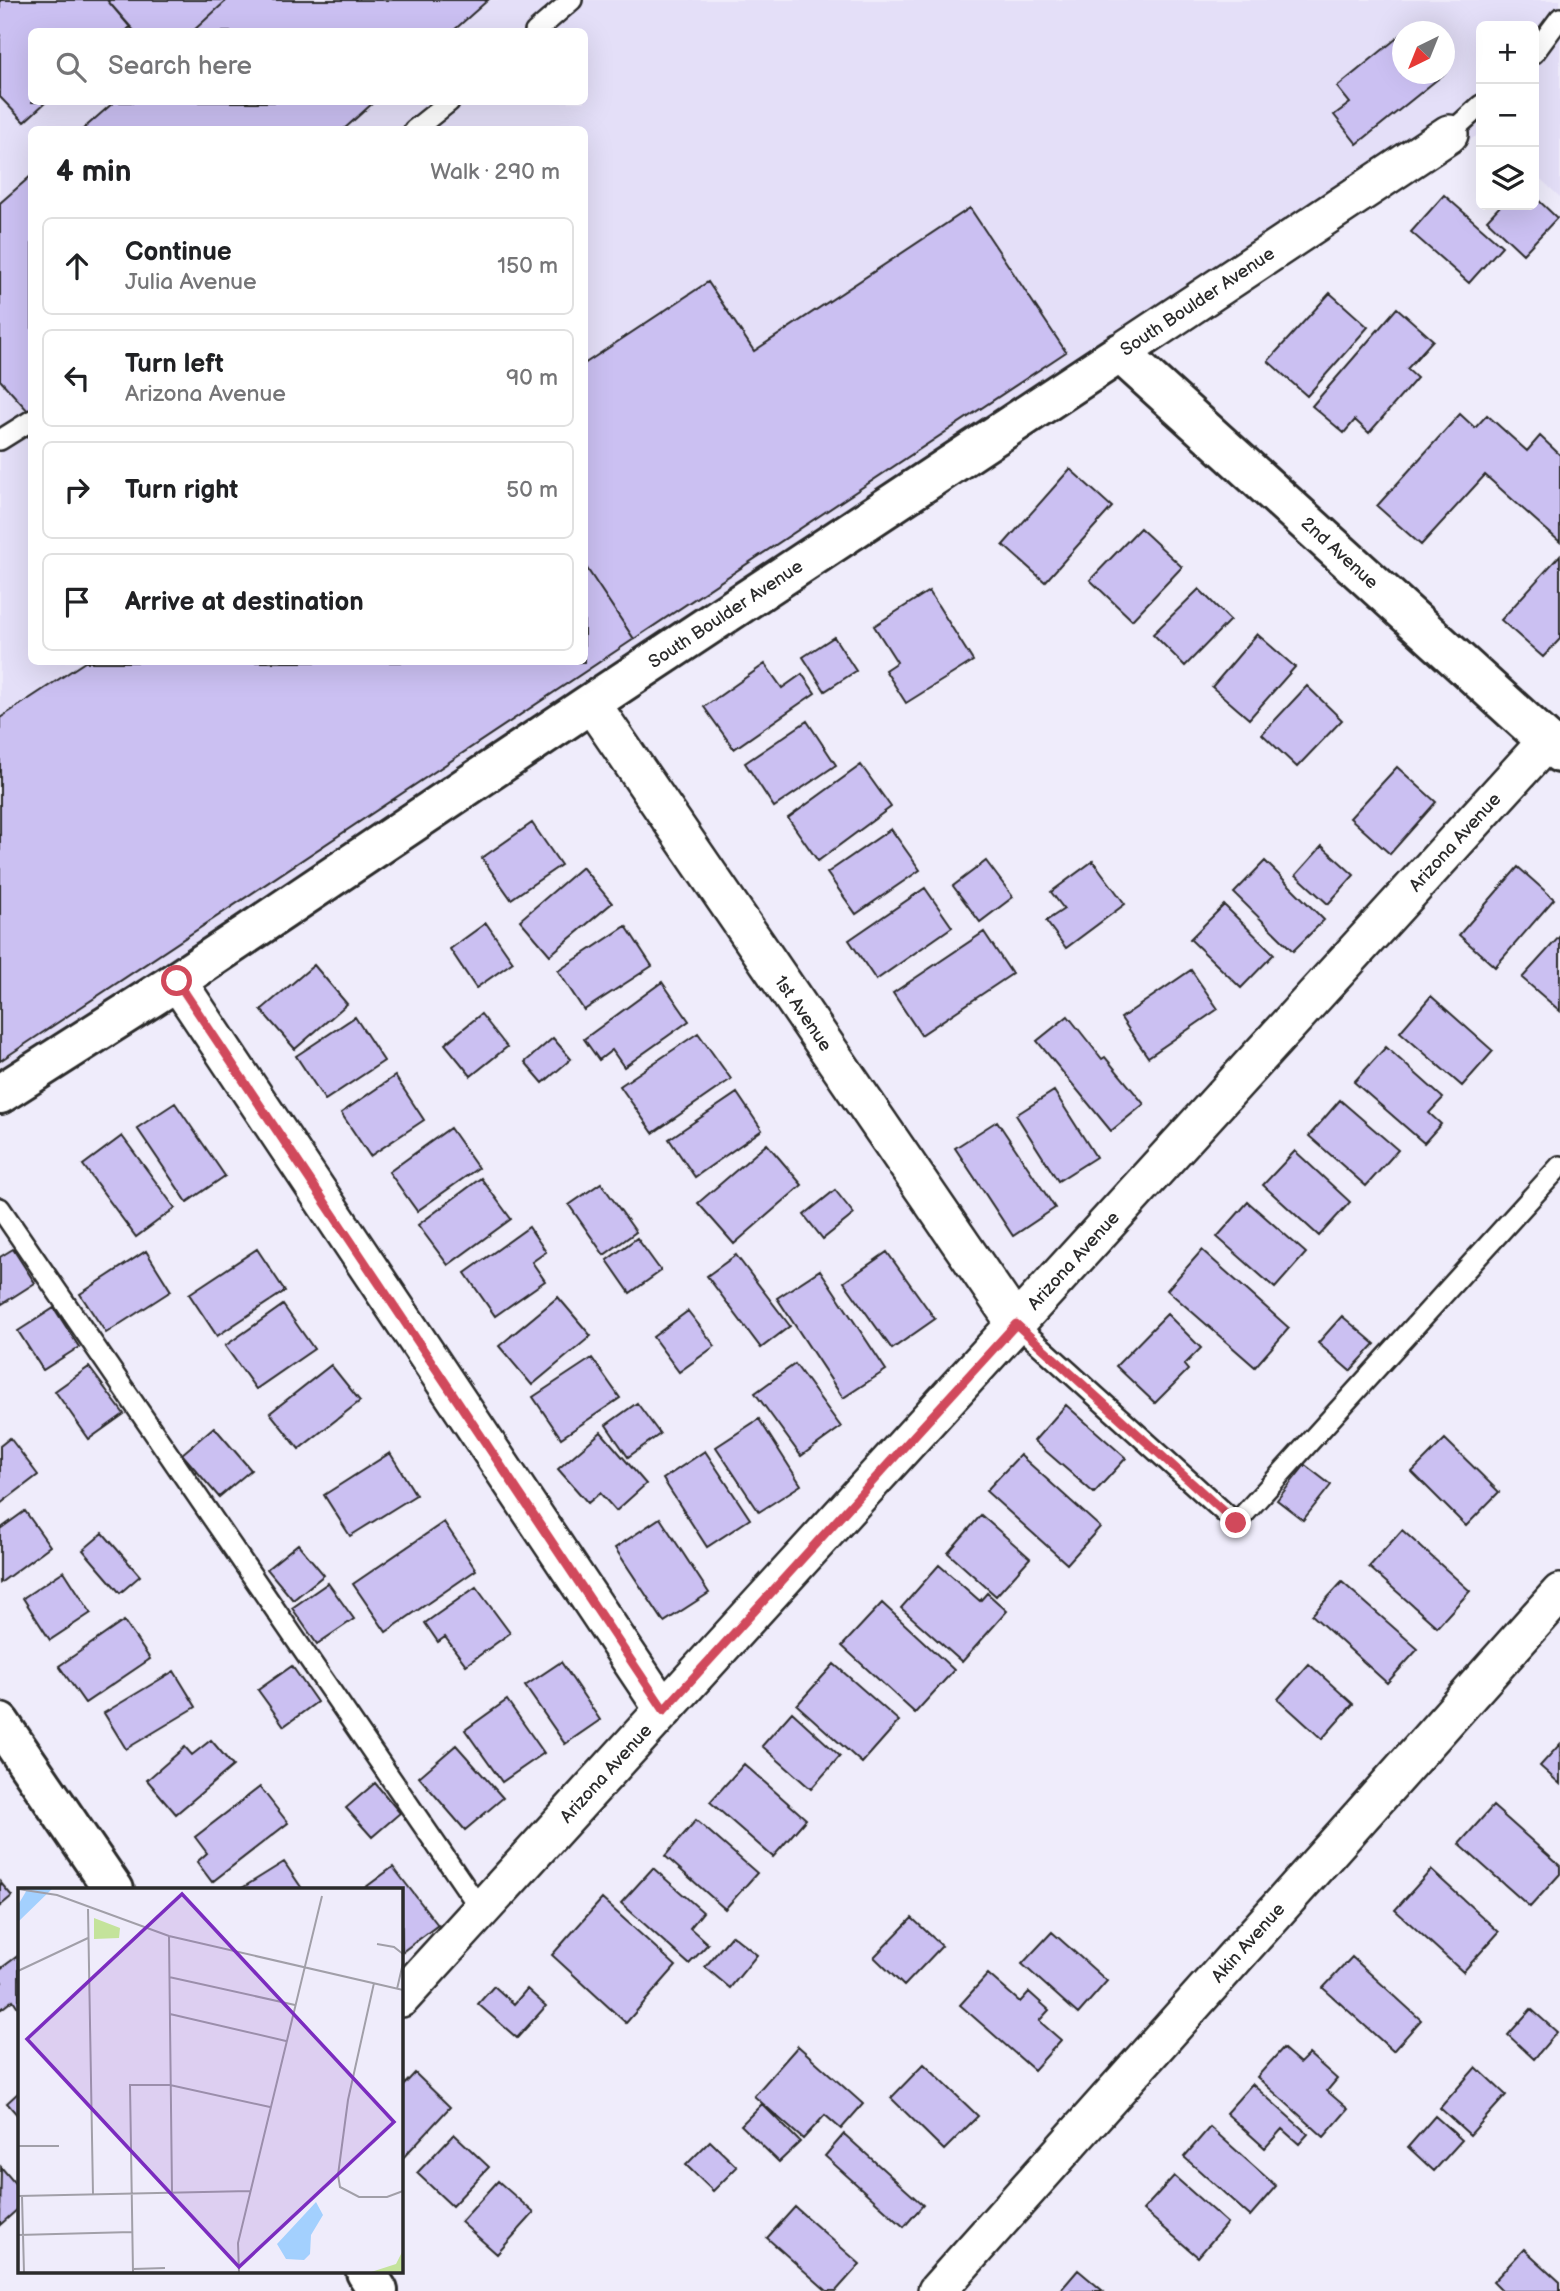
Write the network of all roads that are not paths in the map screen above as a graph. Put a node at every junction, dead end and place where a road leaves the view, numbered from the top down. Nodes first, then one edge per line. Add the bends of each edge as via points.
1 (572, 0) edge
2 (1560, 19) edge
3 (539, 28) edge
4 (1539, 46) edge
5 (445, 105) edge
6 (1476, 110) edge
7 (419, 126) edge
8 (1449, 134) joint
9 (1120, 353) junction
10 (28, 422) edge
11 (0, 440) edge
12 (591, 703) junction
13 (1554, 747) edge
14 (177, 981) junction
15 (0, 1094) edge
16 (1560, 1166) edge
17 (0, 1208) edge
18 (1016, 1324) junction
19 (1560, 1593) edge
20 (664, 1710) junction
21 (0, 1723) edge
22 (113, 1888) edge
23 (481, 1910) junction
24 (402, 1997) edge
25 (367, 2274) edge
26 (378, 2291) edge
27 (937, 2291) edge

1 - 3 lane
2 - 4 lane
5 - 7 lane
6 - 8 lane
8 - 9 street, South Boulder Avenue
9 - 12 street, South Boulder Avenue
9 - 13 street, 2nd Avenue
10 - 11 lane
12 - 14 street, South Boulder Avenue
12 - 18 street, 1st Avenue
13 - 18 street, Arizona Avenue
14 - 15 street, South Boulder Avenue
14 - 20 street
16 - 18 lane via 1236,1523
17 - 23 lane
18 - 20 street, Arizona Avenue
19 - 27 street, Akin Avenue
20 - 23 street, Arizona Avenue
21 - 22 street
23 - 24 street, Arizona Avenue
25 - 26 street

